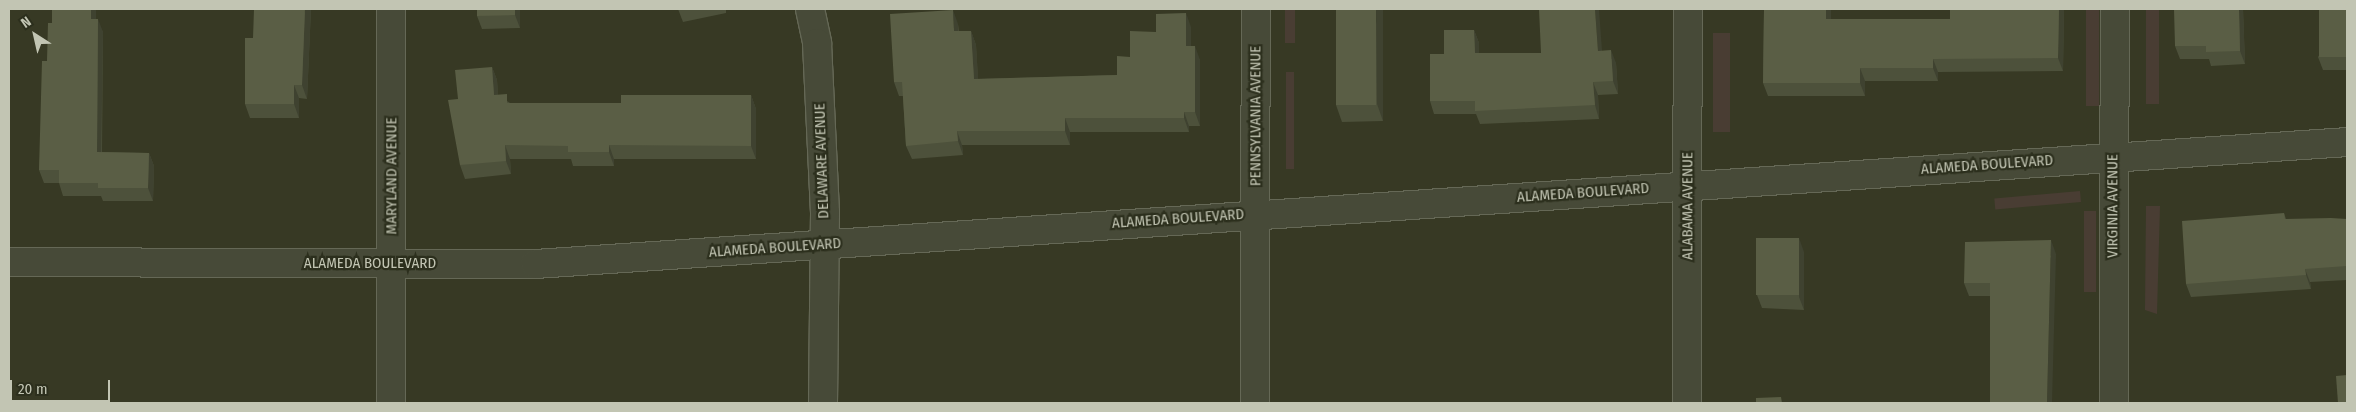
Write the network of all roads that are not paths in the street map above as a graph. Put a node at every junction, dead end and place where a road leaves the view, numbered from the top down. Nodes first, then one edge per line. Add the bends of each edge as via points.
1 (391, 9) edge
2 (810, 9) edge
3 (1256, 9) edge
4 (1688, 9) edge
5 (2115, 9) edge
6 (2347, 142) edge
7 (2112, 156) junction
8 (1689, 186) junction
9 (1256, 213) junction
10 (823, 245) junction
11 (9, 262) edge
12 (392, 264) junction
13 (391, 403) edge
14 (823, 403) edge
15 (1255, 403) edge
16 (1686, 403) edge
17 (2114, 403) edge

1 - 12 street, MARYLAND AVENUE
2 - 10 street, DELAWARE AVENUE via 817,53
3 - 9 street, PENNSYLVANIA AVENUE
4 - 8 street, ALABAMA AVENUE
5 - 7 street, VIRGINIA AVENUE
6 - 7 street, ALAMEDA BOULEVARD
7 - 8 street, ALAMEDA BOULEVARD
7 - 17 street, VIRGINIA AVENUE
8 - 9 street, ALAMEDA BOULEVARD
8 - 16 street, ALABAMA AVENUE
9 - 10 street, ALAMEDA BOULEVARD
9 - 15 street, PENNSYLVANIA AVENUE
10 - 12 street, ALAMEDA BOULEVARD via 535,264
10 - 14 street, DELAWARE AVENUE
11 - 12 street, ALAMEDA BOULEVARD
12 - 13 street, MARYLAND AVENUE

